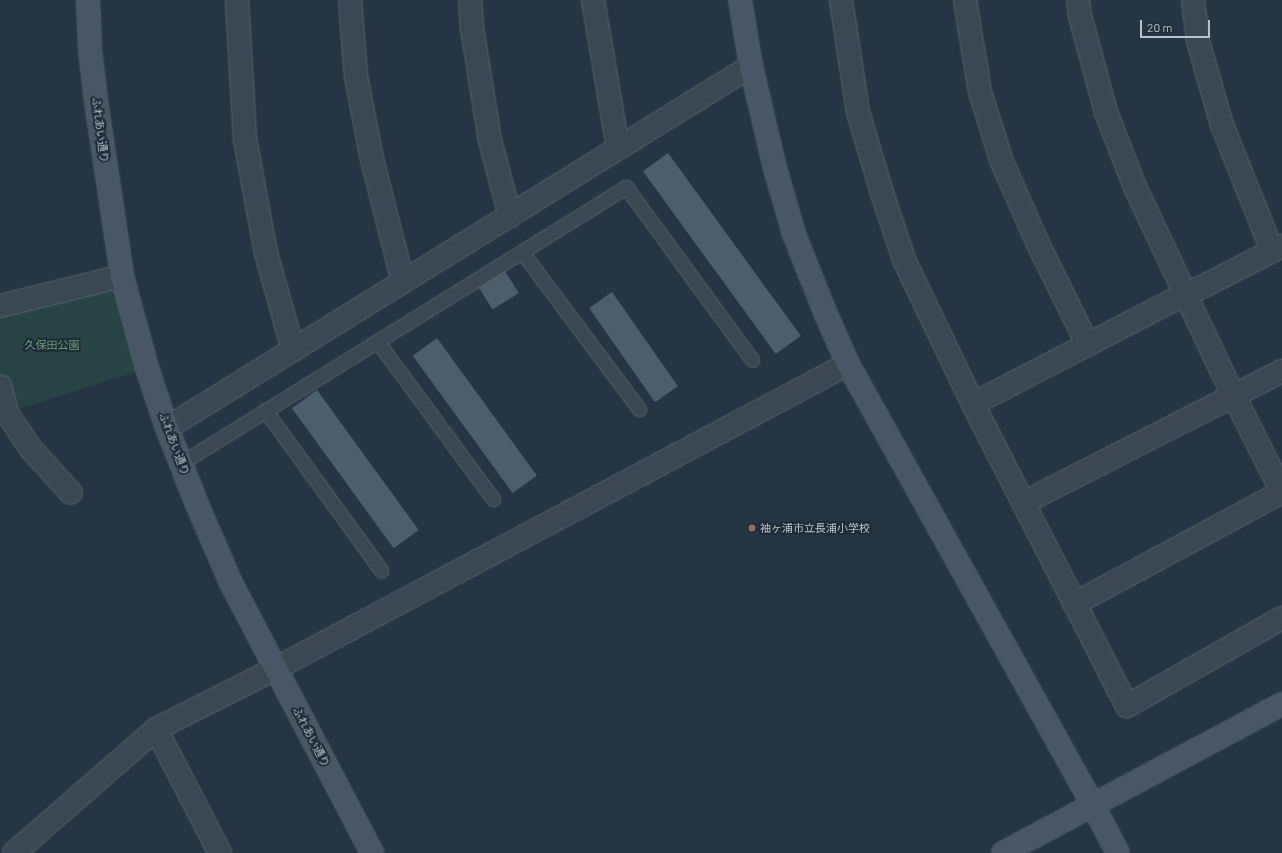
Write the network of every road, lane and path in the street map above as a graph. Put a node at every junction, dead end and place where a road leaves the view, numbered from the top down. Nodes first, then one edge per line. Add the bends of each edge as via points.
1 (88, 0) edge
2 (237, 0) edge
3 (350, 0) edge
4 (470, 0) edge
5 (593, 0) edge
6 (740, 0) edge
7 (841, 0) edge
8 (965, 0) edge
9 (1078, 0) edge
10 (1193, 0) edge
11 (751, 66) junction
12 (618, 148) junction
13 (510, 216) junction
14 (1277, 248) edge
15 (522, 252) junction
16 (122, 276) junction
17 (403, 282) junction
18 (1185, 294) junction
19 (0, 306) edge
20 (377, 341) junction
21 (1088, 345) junction
22 (294, 350) junction
23 (752, 360) dead end
24 (848, 364) junction
25 (1282, 371) edge
26 (0, 386) edge
27 (1234, 394) junction
28 (973, 404) junction
29 (639, 409) dead end
30 (265, 410) junction
31 (4, 413) edge
32 (167, 428) junction
33 (181, 462) junction
34 (1282, 492) edge
35 (71, 493) dead end
36 (493, 500) dead end
37 (1022, 503) junction
38 (381, 570) dead end
39 (1074, 604) junction
40 (1282, 618) edge
41 (275, 669) junction
42 (1282, 704) edge
43 (156, 729) junction
44 (1093, 805) junction
45 (37, 844) edge
46 (14, 853) edge
47 (220, 853) edge
48 (372, 853) edge
49 (1003, 853) edge
50 (1118, 853) edge

1 - 16 street, ふれあい通り via 96,101
2 - 22 street via 245,138 266,253
3 - 17 street via 356,76 369,148
4 - 13 street via 490,140
5 - 12 street
6 - 11 street
7 - 28 street via 858,112 882,193 905,262
8 - 21 street via 980,92 1002,162 1040,248
9 - 18 street via 1106,112 1135,188
10 - 14 street via 1198,41 1222,125
11 - 12 street
11 - 24 street via 775,168 794,234
12 - 13 street
13 - 17 street
14 - 18 street
15 - 20 lane
15 - 23 lane via 626,187
15 - 29 lane
16 - 19 street
16 - 32 street, ふれあい通り via 147,368
17 - 22 street
18 - 21 street
18 - 27 street
20 - 30 lane
20 - 36 lane
21 - 28 street
22 - 32 street
24 - 41 street
24 - 44 street
25 - 27 street
26 - 31 street
27 - 34 street
27 - 37 street
28 - 37 street
30 - 33 lane
30 - 38 lane
31 - 35 street via 30,449
32 - 33 street, ふれあい通り
33 - 41 street, ふれあい通り via 231,583
34 - 39 street
37 - 39 street
39 - 40 street via 1127,706
41 - 43 street
41 - 48 street, ふれあい通り
42 - 44 street
43 - 45 street
43 - 47 street
44 - 49 street
44 - 50 street
45 - 46 street

